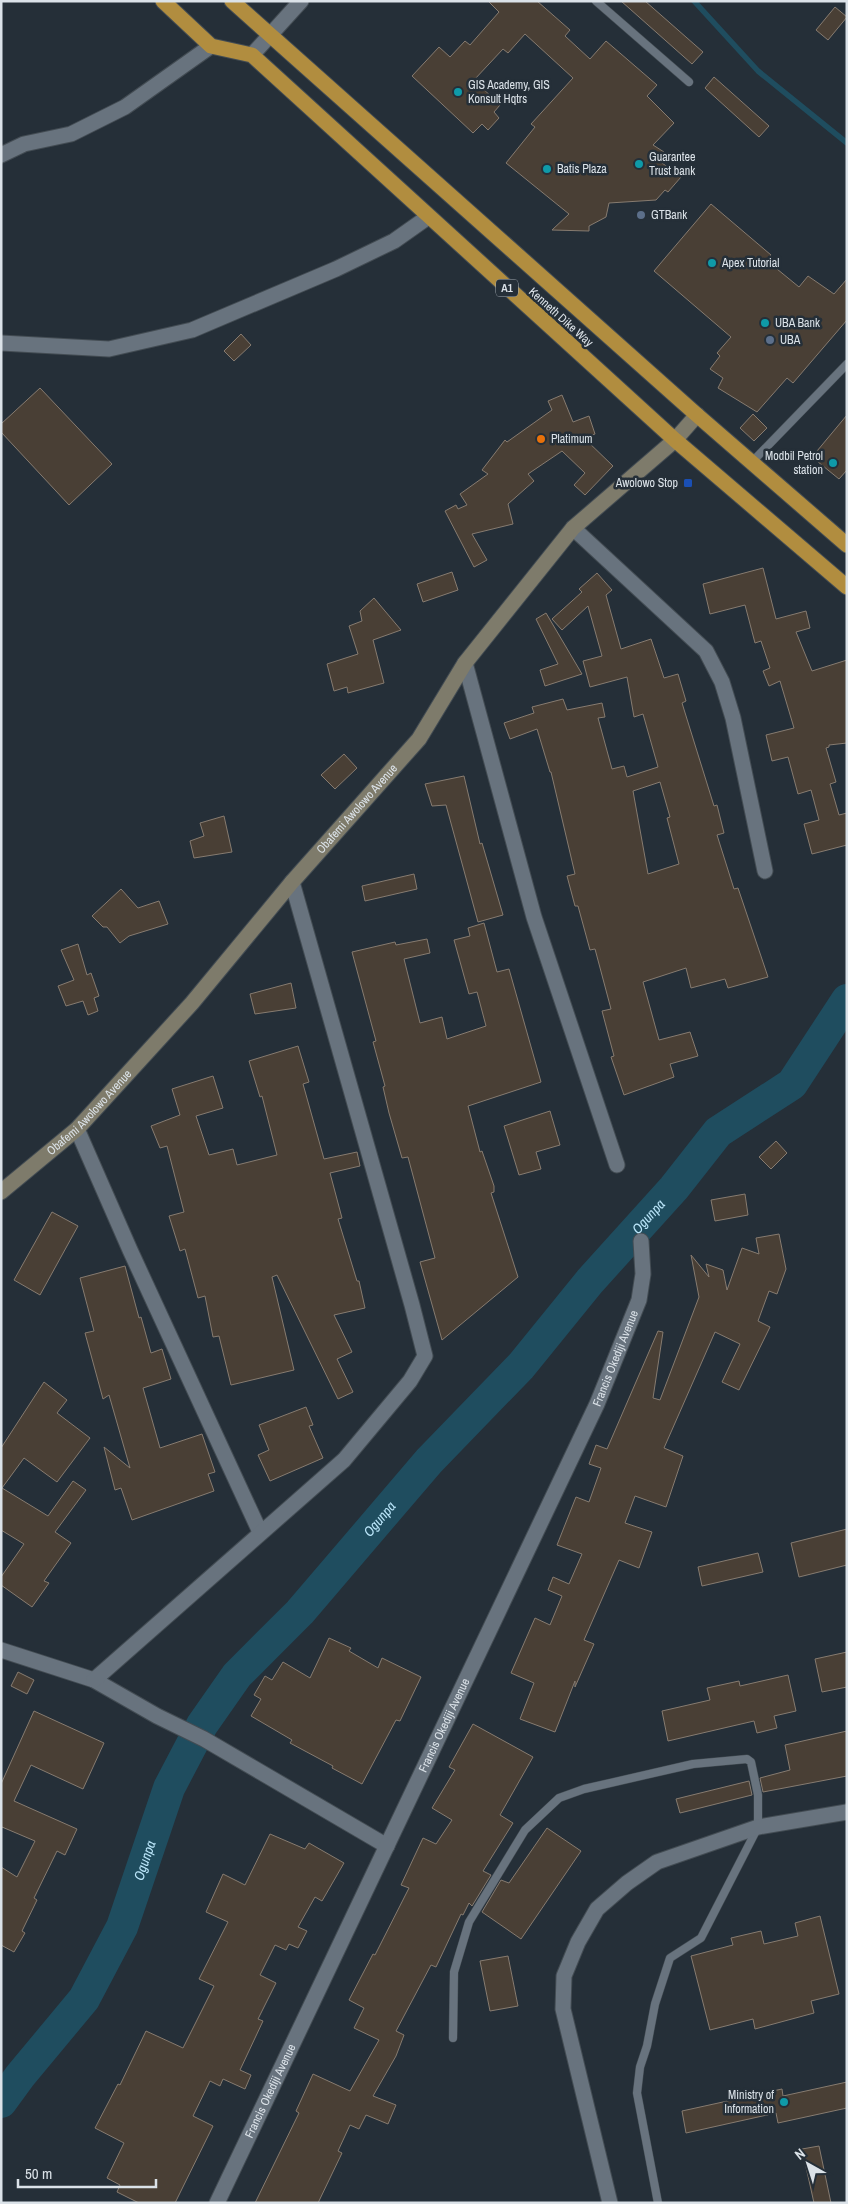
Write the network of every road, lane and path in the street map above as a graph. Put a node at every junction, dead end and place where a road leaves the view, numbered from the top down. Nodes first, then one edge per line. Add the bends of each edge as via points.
1 (163, 1) edge
2 (232, 1) edge
3 (302, 1) edge
4 (596, 1) edge
5 (270, 35) junction
6 (211, 46) junction
7 (252, 55) junction
8 (690, 82) dead end
9 (1, 155) edge
10 (428, 217) junction
11 (1, 343) edge
12 (847, 364) edge
13 (697, 416) junction
14 (675, 440) junction
15 (751, 463) junction
16 (573, 528) junction
17 (847, 546) edge
18 (847, 587) edge
19 (465, 663) junction
20 (765, 872) dead end
21 (292, 882) junction
22 (77, 1129) junction
23 (617, 1166) dead end
24 (1, 1192) edge
25 (641, 1241) dead end
26 (260, 1532) junction
27 (1, 1650) edge
28 (94, 1680) junction
29 (847, 1812) edge
30 (758, 1828) junction
31 (387, 1846) junction
32 (453, 2038) dead end
33 (218, 2203) edge
34 (610, 2203) edge
35 (658, 2203) edge

1 - 6 highway
2 - 5 highway, Kenneth Dike Way / A1
3 - 5 street
4 - 8 lane
5 - 7 street
5 - 13 highway, Kenneth Dike Way / A1
6 - 7 highway
6 - 9 street via 125,108 71,134 24,144
7 - 10 highway, Kenneth Dike Way / A1
10 - 11 street via 394,241 336,269 192,330 109,349
10 - 14 highway, Kenneth Dike Way / A1
12 - 15 lane
13 - 14 main road, Obafemi Awolowo Avenue
13 - 15 highway, Kenneth Dike Way / A1
14 - 16 main road, Obafemi Awolowo Avenue
14 - 18 highway, Kenneth Dike Way / A1
15 - 17 highway, Kenneth Dike Way / A1
16 - 19 main road, Obafemi Awolowo Avenue
16 - 20 street via 706,651 722,682 733,718
19 - 21 main road, Obafemi Awolowo Avenue via 419,739
19 - 23 street via 534,917
21 - 22 main road, Obafemi Awolowo Avenue via 192,1003
21 - 26 street via 425,1356 410,1381 344,1460
22 - 24 main road, Obafemi Awolowo Avenue
22 - 26 street
25 - 31 street, Francis Okediji Avenue via 643,1274 639,1300 596,1404
26 - 28 street
27 - 28 street
28 - 31 street via 204,1739
29 - 30 street
30 - 32 lane via 758,1795 753,1766 747,1759 693,1764 584,1789 559,1798 525,1830 469,1922 454,1972
30 - 34 street via 658,1862 627,1883 596,1909 564,1976 563,2009
30 - 35 lane via 701,1938 670,1958 655,2004 637,2093
31 - 33 street, Francis Okediji Avenue

